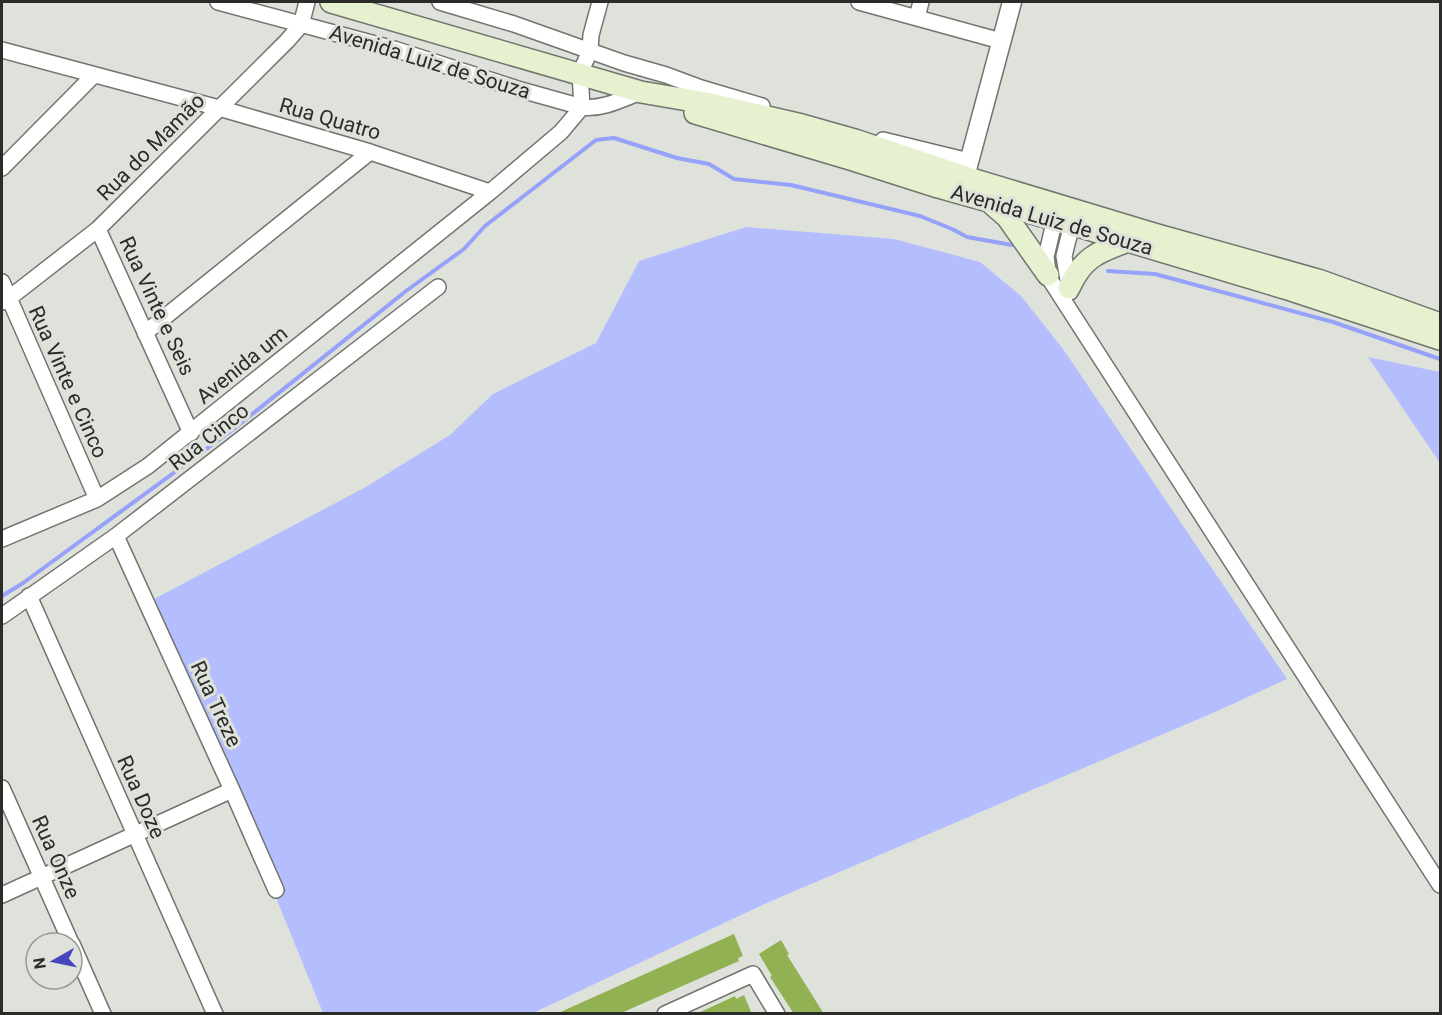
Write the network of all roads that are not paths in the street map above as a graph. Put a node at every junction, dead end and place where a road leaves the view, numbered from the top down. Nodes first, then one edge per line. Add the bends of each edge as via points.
1 (218, 2) edge
2 (307, 2) edge
3 (331, 2) edge
4 (440, 2) edge
5 (600, 2) edge
6 (859, 2) edge
7 (921, 2) edge
8 (1012, 2) edge
9 (917, 17) junction
10 (301, 25) junction
11 (1002, 41) junction
12 (2, 50) edge
13 (590, 51) junction
14 (580, 73) junction
15 (93, 76) junction
16 (641, 92) junction
17 (666, 98) junction
18 (582, 107) junction
19 (219, 108) junction
20 (370, 152) junction
21 (2, 168) edge
22 (967, 169) junction
23 (490, 192) junction
24 (986, 200) junction
25 (1065, 214) junction
26 (98, 230) junction
27 (1128, 241) junction
28 (1048, 275) junction
29 (2, 282) edge
30 (438, 287) dead end
31 (1069, 288) junction
32 (5, 301) edge
33 (1440, 324) edge
34 (145, 333) junction
35 (1440, 339) edge
36 (1088, 340) junction
37 (191, 433) junction
38 (97, 499) junction
39 (116, 536) junction
40 (2, 538) edge
41 (29, 596) junction
42 (2, 616) edge
43 (2, 788) edge
44 (232, 790) junction
45 (135, 835) junction
46 (43, 878) junction
47 (1440, 885) edge
48 (276, 890) dead end
49 (2, 895) edge
50 (66, 931) edge
51 (84, 971) edge
52 (103, 1014) edge
53 (215, 1014) edge
54 (665, 1014) edge
55 (777, 1014) edge

1 - 10 street, Avenida Luiz de Souza
2 - 10 street, Rua do Mamão
3 - 14 main road, Avenida Luiz de Souza
4 - 13 street
5 - 13 street
6 - 9 street
7 - 9 street
8 - 11 street
9 - 11 street
10 - 18 street, Avenida Luiz de Souza via 394,49
10 - 19 street, Rua do Mamão
11 - 22 street
12 - 15 street, Rua Quatro
13 - 14 street
13 - 22 street
14 - 16 main road, Avenida Luiz de Souza
14 - 18 street
15 - 19 street, Rua Quatro
15 - 21 street
16 - 17 main road, Avenida Luiz de Souza
16 - 18 street, Avenida Luiz de Souza via 607,105
17 - 22 main road, Avenida Luiz de Souza via 802,125
17 - 24 main road, Avenida Luiz de Souza via 693,113
18 - 23 street via 561,132
19 - 20 street, Rua Quatro
19 - 26 street, Rua do Mamão
20 - 23 street, Rua Quatro
20 - 34 street
22 - 25 main road, Avenida Luiz de Souza
23 - 37 street, Avenida um
24 - 25 main road, Avenida Luiz de Souza
24 - 28 main road via 1006,217
25 - 27 main road, Avenida Luiz de Souza
25 - 28 street via 1046,257
25 - 31 street via 1064,256
25 - 33 main road, Avenida Luiz de Souza via 1154,234 1318,280
26 - 32 street, Rua do Mamão
26 - 34 street, Rua Vinte e Seis
27 - 31 main road via 1092,255 1079,268
27 - 35 main road, Avenida Luiz de Souza
28 - 36 street
29 - 32 street, Rua Vinte e Cinco
30 - 39 street, Rua Cinco
31 - 36 street
32 - 38 street, Rua Vinte e Cinco
34 - 37 street, Rua Vinte e Seis
36 - 47 street
37 - 38 street, Avenida um
38 - 40 street, Avenida um
39 - 41 street, Rua Cinco
39 - 44 street, Rua Treze
41 - 42 street, Rua Cinco
41 - 45 street, Rua Doze
43 - 46 street, Rua Onze
44 - 45 street
44 - 48 street, Rua Treze
45 - 46 street
45 - 53 street, Rua Doze
46 - 49 street
46 - 50 street, Rua Onze
51 - 52 street, Rua Onze
54 - 55 street via 753,974

